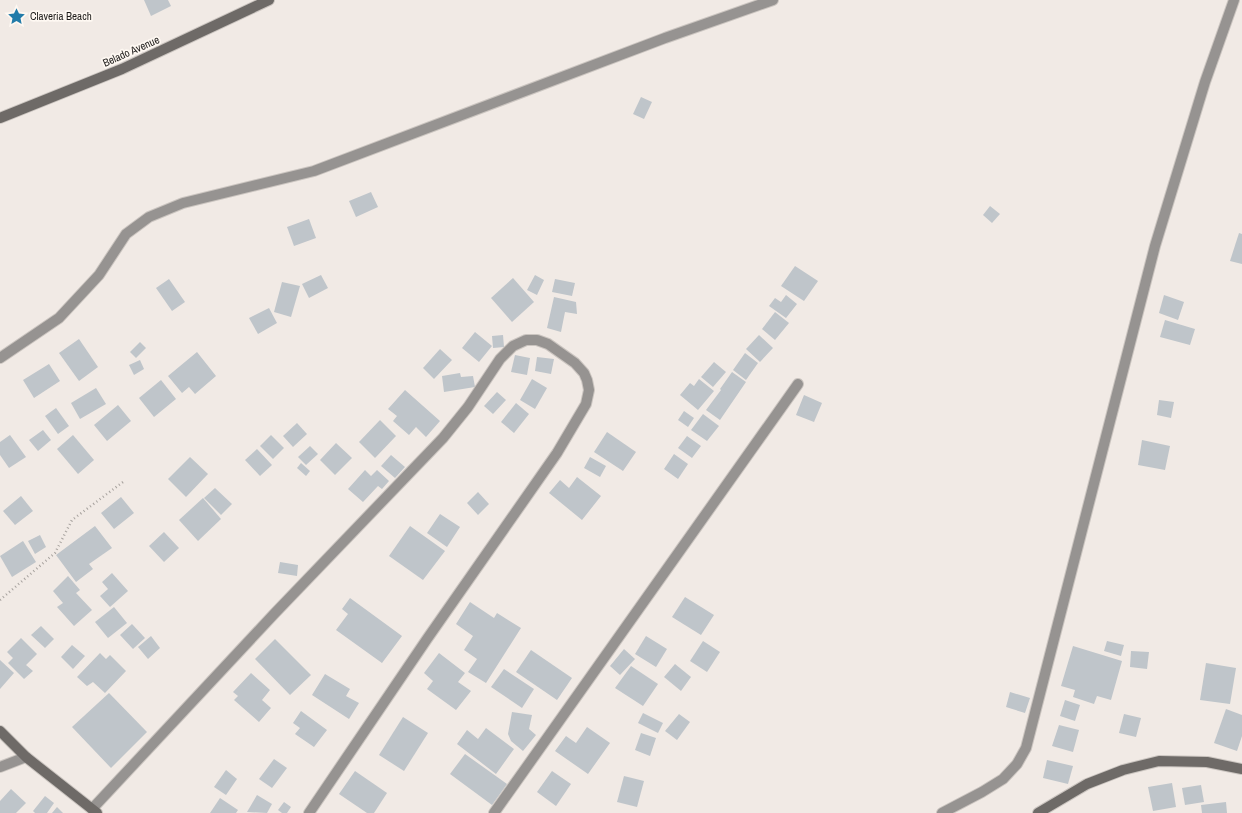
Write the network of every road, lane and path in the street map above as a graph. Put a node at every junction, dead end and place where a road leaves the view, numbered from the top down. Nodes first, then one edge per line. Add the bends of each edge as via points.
1 (269, 0) edge
2 (773, 0) edge
3 (1234, 0) edge
4 (0, 118) edge
5 (0, 358) edge
6 (798, 384) dead end
7 (123, 482) dead end
8 (0, 600) edge
9 (0, 730) edge
10 (26, 757) junction
11 (0, 767) edge
12 (1242, 769) edge
13 (95, 811) edge
14 (310, 813) edge
15 (494, 813) edge
16 (942, 813) edge
17 (1038, 813) edge

1 - 4 street, Belado Avenue via 122,69
2 - 5 street via 314,170 182,203 149,217 126,234 99,275 59,318
3 - 16 street via 1205,82 1155,246 1026,748 1017,764 1003,779
6 - 15 street
7 - 8 path via 72,520 55,553
9 - 10 street
10 - 11 street
10 - 13 street
12 - 17 street via 1207,762 1159,761 1123,770 1087,784
13 - 14 street via 275,613 443,438 468,407 500,358 513,346 526,340 538,340 548,344 575,363 584,373 589,390 586,404 557,453 422,646

